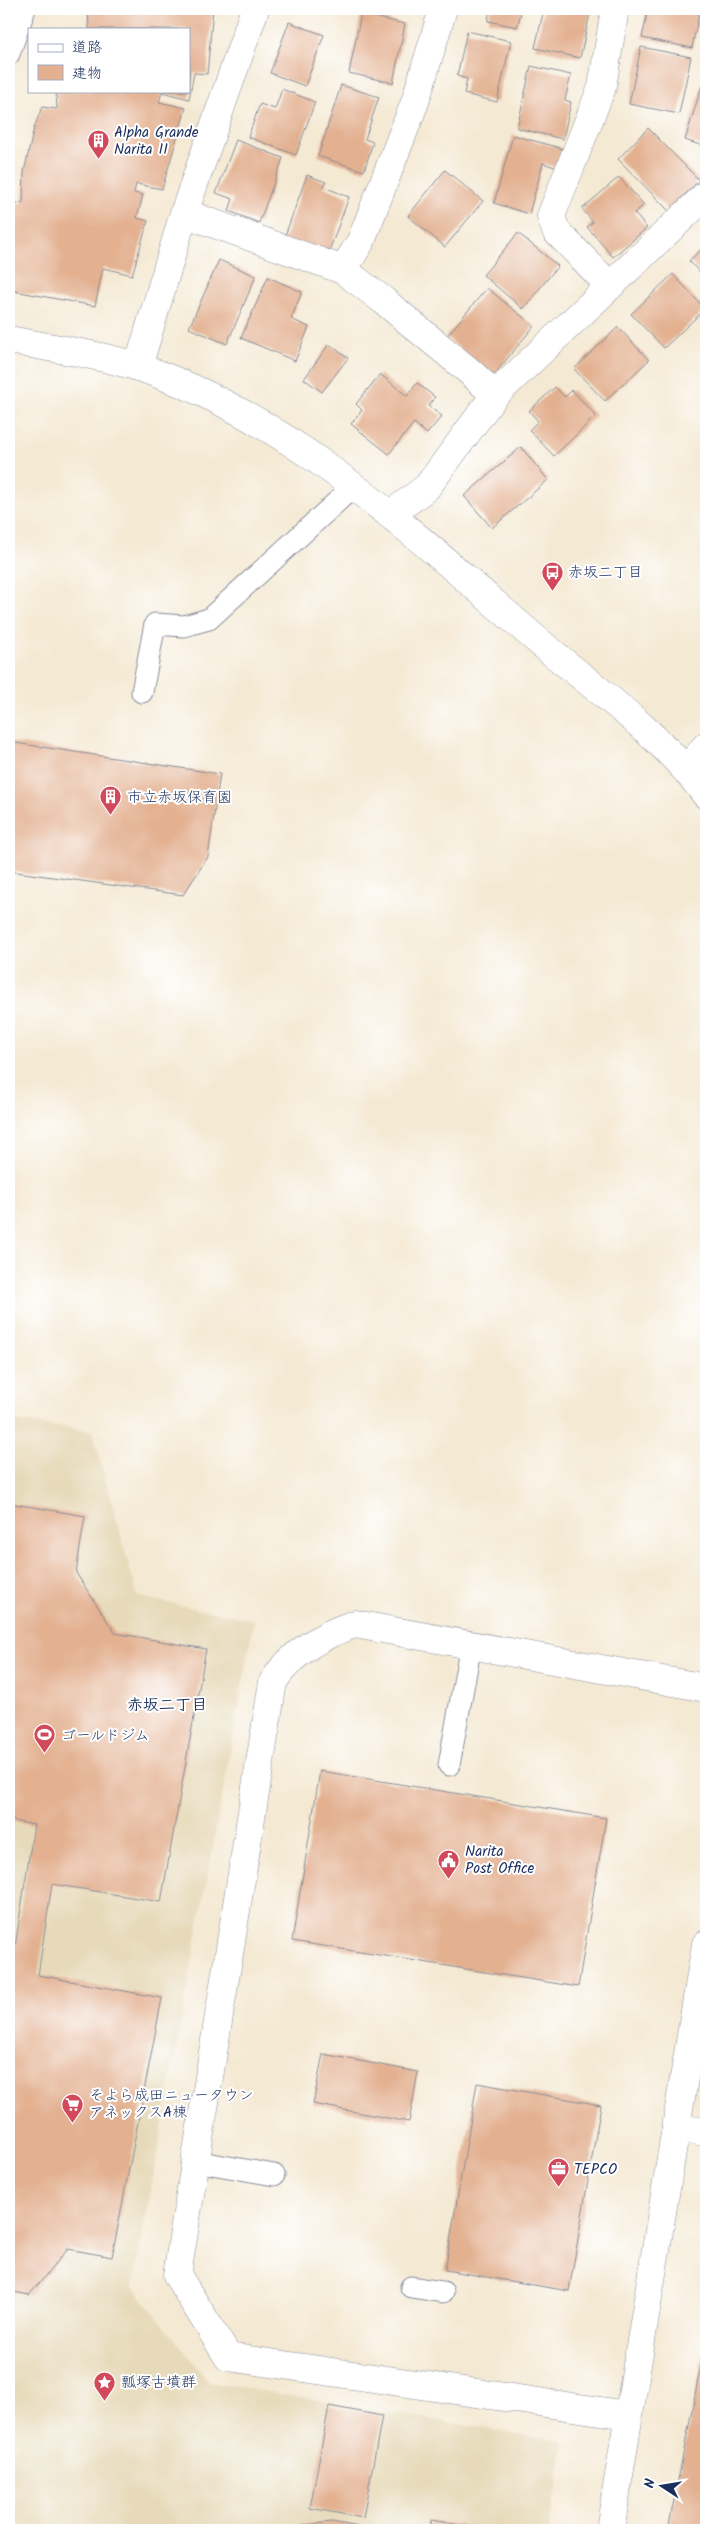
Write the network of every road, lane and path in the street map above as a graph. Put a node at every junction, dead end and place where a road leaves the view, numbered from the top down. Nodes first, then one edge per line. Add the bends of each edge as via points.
1 (25, 9) edge
2 (255, 9) edge
3 (443, 9) edge
4 (616, 9) edge
5 (9, 54) edge
6 (706, 195) edge
7 (184, 213) junction
8 (342, 270) junction
9 (610, 286) junction
10 (9, 340) edge
11 (138, 367) junction
12 (495, 396) junction
13 (353, 488) junction
14 (390, 515) junction
15 (142, 692) dead end
16 (706, 746) edge
17 (686, 770) junction
18 (706, 795) edge
19 (471, 1644) junction
20 (706, 1688) edge
21 (449, 1764) dead end
22 (705, 1955) edge
23 (676, 2128) junction
24 (706, 2132) edge
25 (195, 2161) junction
26 (274, 2175) dead end
27 (411, 2287) dead end
28 (443, 2292) dead end
29 (628, 2414) junction
30 (610, 2530) edge

1 - 5 lane
2 - 7 street
3 - 8 street via 415,102 361,241
4 - 9 street via 602,87 551,216 556,230
6 - 9 street
7 - 8 street
7 - 11 street
8 - 12 street via 407,320
9 - 12 street
10 - 11 street
11 - 13 street via 185,385 250,417
12 - 14 street via 427,487
13 - 14 street
13 - 15 lane via 209,618 184,626 154,624
14 - 17 street via 638,723
16 - 17 street
17 - 18 street
19 - 20 street
19 - 21 lane
19 - 25 street via 355,1624 319,1639 282,1668 273,1682
22 - 23 street
23 - 24 street
23 - 29 street
25 - 26 lane
25 - 29 street via 177,2275 228,2357
27 - 28 lane
29 - 30 street

